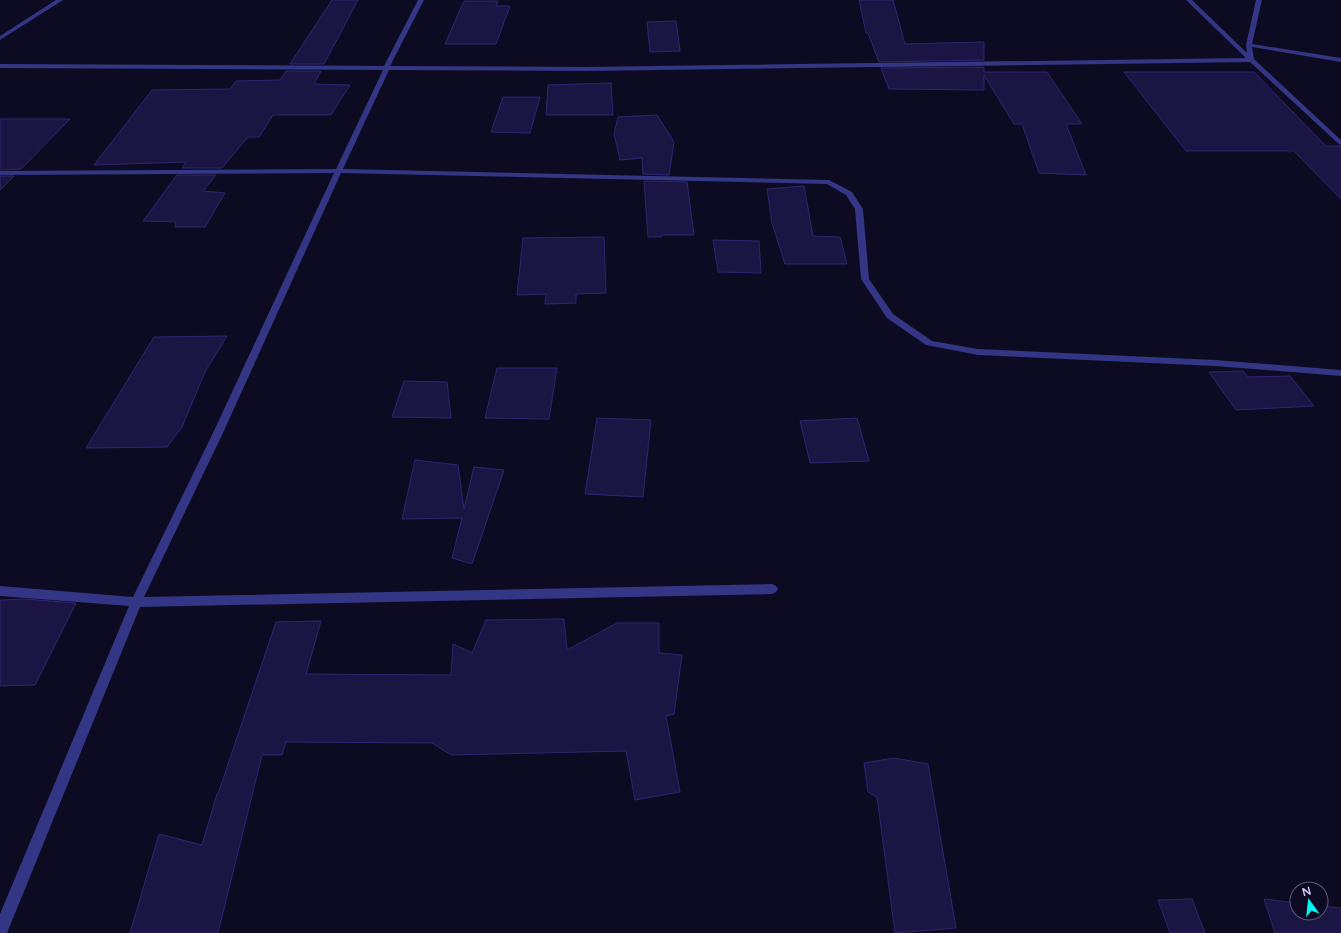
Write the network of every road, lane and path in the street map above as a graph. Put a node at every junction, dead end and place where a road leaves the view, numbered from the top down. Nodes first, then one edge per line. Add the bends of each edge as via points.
1 (60, 0) edge
2 (421, 0) edge
3 (1189, 0) edge
4 (1259, 0) edge
5 (0, 38) edge
6 (1249, 45) junction
7 (1250, 60) junction
8 (1341, 60) edge
9 (0, 66) edge
10 (388, 67) junction
11 (1341, 144) edge
12 (340, 171) junction
13 (0, 173) edge
14 (1341, 373) edge
15 (772, 589) dead end
16 (0, 591) edge
17 (136, 602) junction
18 (0, 932) edge

1 - 5 street
2 - 10 street
3 - 7 street
4 - 6 street
6 - 7 street
6 - 8 street
7 - 10 street via 586,69
7 - 11 street
9 - 10 street
10 - 12 street
12 - 13 street
12 - 14 street via 828,182 849,194 859,209 865,280 890,316 929,343 978,352 1215,363
12 - 17 street
15 - 17 street
16 - 17 street
17 - 18 street

